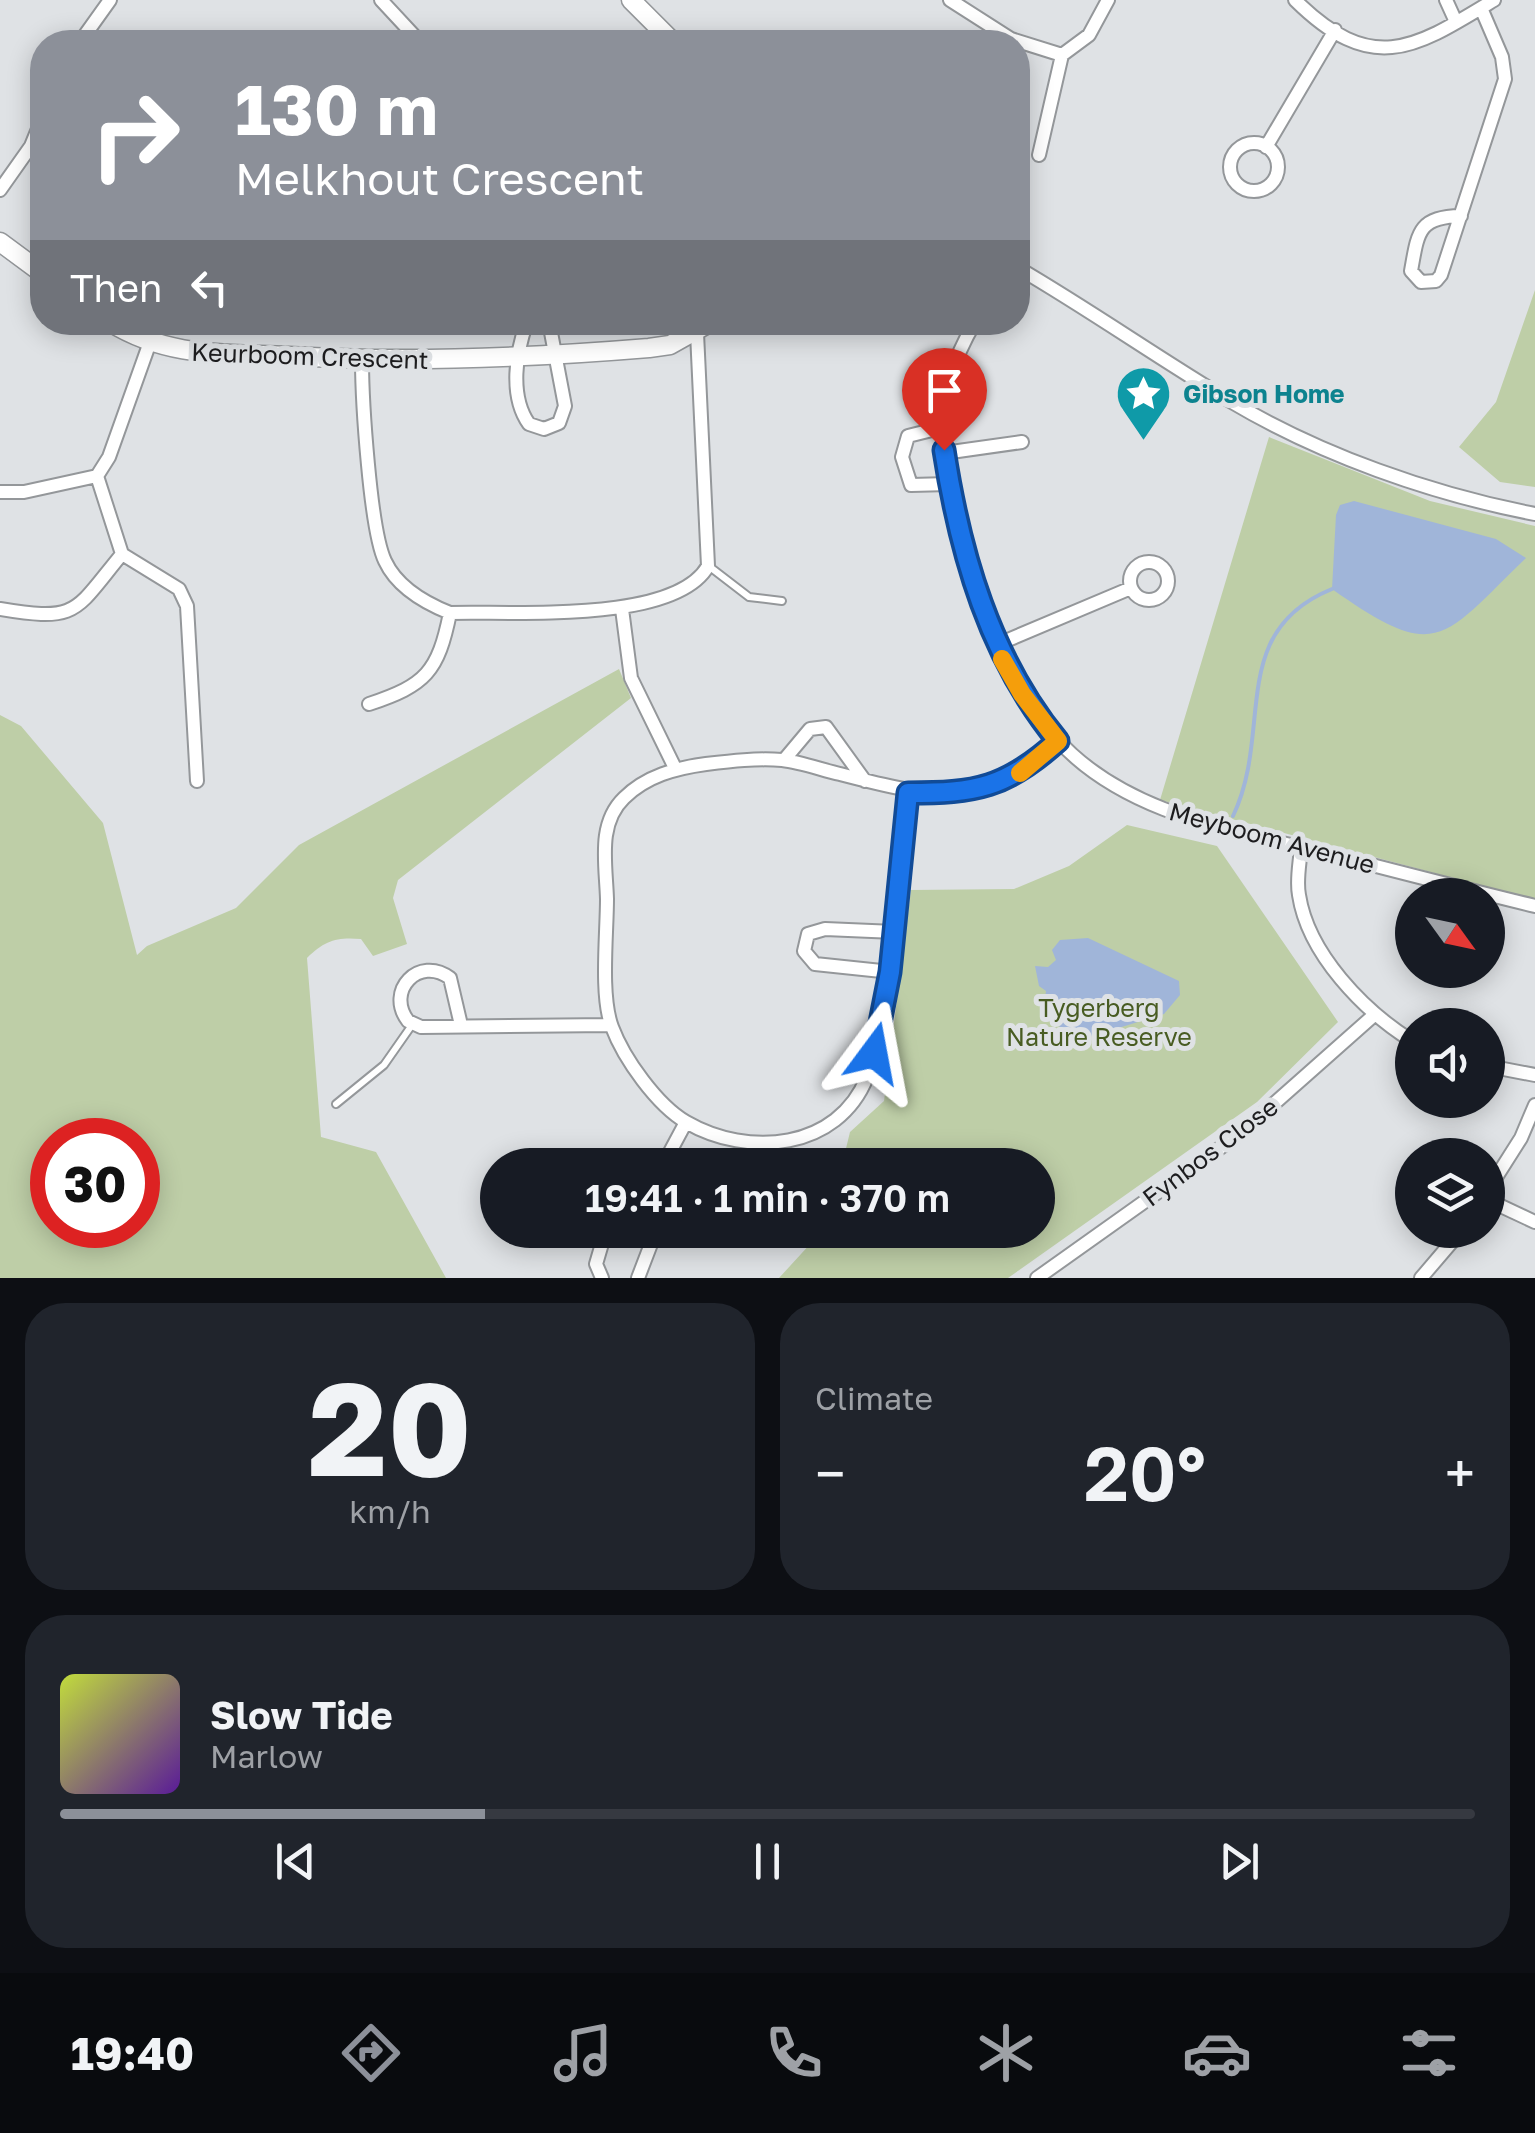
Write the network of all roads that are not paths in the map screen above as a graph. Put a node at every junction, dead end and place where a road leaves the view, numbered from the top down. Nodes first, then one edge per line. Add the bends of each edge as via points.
1 (110, 0) edge
2 (382, 0) edge
3 (631, 0) edge
4 (950, 0) edge
5 (1108, 0) edge
6 (1295, 0) edge
7 (1446, 0) edge
8 (1487, 4) edge
9 (1456, 22) junction
10 (89, 30) edge
11 (409, 30) edge
12 (661, 30) edge
13 (996, 30) edge
14 (1335, 30) junction
15 (1030, 45) edge
16 (1062, 55) junction
17 (30, 147) edge
18 (1266, 147) dead end
19 (1040, 155) dead end
20 (0, 190) edge
21 (1461, 216) junction
22 (0, 242) edge
23 (30, 264) edge
24 (1030, 276) edge
25 (136, 335) edge
26 (523, 335) edge
27 (554, 335) edge
28 (687, 335) edge
29 (704, 335) edge
30 (969, 335) edge
31 (150, 342) junction
32 (559, 355) junction
33 (362, 360) junction
34 (516, 360) junction
35 (940, 428) junction
36 (1022, 442) dead end
37 (944, 453) junction
38 (98, 476) junction
39 (949, 484) junction
40 (0, 492) edge
41 (1535, 514) edge
42 (122, 554) junction
43 (708, 566) junction
44 (1131, 588) dead end
45 (782, 601) dead end
46 (622, 608) junction
47 (0, 609) edge
48 (450, 613) junction
49 (996, 645) junction
50 (368, 704) dead end
51 (1058, 741) junction
52 (784, 760) junction
53 (675, 768) junction
54 (197, 781) dead end
55 (865, 781) junction
56 (908, 793) junction
57 (1301, 847) junction
58 (1535, 906) edge
59 (894, 932) junction
60 (890, 972) junction
61 (1373, 1016) junction
62 (413, 1024) junction
63 (461, 1025) junction
64 (611, 1026) junction
65 (1395, 1030) edge
66 (1505, 1069) edge
67 (1535, 1075) edge
68 (336, 1104) dead end
69 (1535, 1106) edge
70 (686, 1122) junction
71 (671, 1148) edge
72 (1505, 1163) edge
73 (1505, 1208) edge
74 (1535, 1222) edge
75 (601, 1248) edge
76 (649, 1248) edge
77 (1447, 1248) edge
78 (602, 1278) edge
79 (638, 1278) edge
80 (1037, 1278) edge
81 (1421, 1278) edge

1 - 10 street
2 - 11 street
3 - 12 street
4 - 13 street
5 - 16 street via 1089,35
6 - 14 street
7 - 9 street
8 - 9 street
8 - 21 street via 1505,79
9 - 14 street via 1401,49 1374,47
14 - 18 street
15 - 16 street
16 - 19 street
17 - 20 street
21 - 21 street via 1442,275 1429,283 1415,278 1424,225 1437,216
22 - 23 street
24 - 41 street via 1283,429 1414,481
25 - 31 street, Keurboom Crescent
26 - 34 street
27 - 32 street
28 - 32 street, Keurboom Crescent via 660,346
29 - 43 street
30 - 35 street, Meyboom Avenue via 947,379
31 - 33 street, Keurboom Crescent via 200,355
31 - 38 street
32 - 34 street, Keurboom Crescent
32 - 34 street via 564,415 544,429 524,418
33 - 34 street, Keurboom Crescent
33 - 48 street via 385,561 411,592
35 - 37 street, Meyboom Avenue
35 - 39 street via 908,436 902,458 911,484
36 - 37 street
37 - 39 street, Meyboom Avenue
38 - 40 street
38 - 42 street
39 - 49 street, Meyboom Avenue
42 - 47 street via 69,614
42 - 54 street via 179,589 187,606
43 - 45 lane via 749,597
43 - 46 street via 688,590
44 - 49 street
46 - 48 street
46 - 53 street via 631,678
48 - 50 street via 434,667 404,692
49 - 51 street, Meyboom Avenue
51 - 56 street via 1003,782 963,792
51 - 57 street, Meyboom Avenue via 1145,801
52 - 53 street
52 - 55 street
52 - 55 street via 810,728 826,727
53 - 64 street via 622,800 606,830
55 - 56 street
56 - 59 street
57 - 58 street, Meyboom Avenue
57 - 61 street via 1302,910 1324,953
59 - 60 street
59 - 60 street via 825,930 804,942 815,964
60 - 70 street via 868,1076 841,1116 788,1144 766,1145
61 - 65 street
61 - 80 street, Fynbos Close via 1241,1133
62 - 63 street
62 - 63 street via 403,1016 404,982 433,970 455,986
62 - 68 lane via 384,1065
63 - 64 street
64 - 70 street via 650,1086
66 - 67 street
69 - 72 street
70 - 71 street
73 - 74 street
75 - 78 street via 596,1264
76 - 79 street
77 - 81 street

